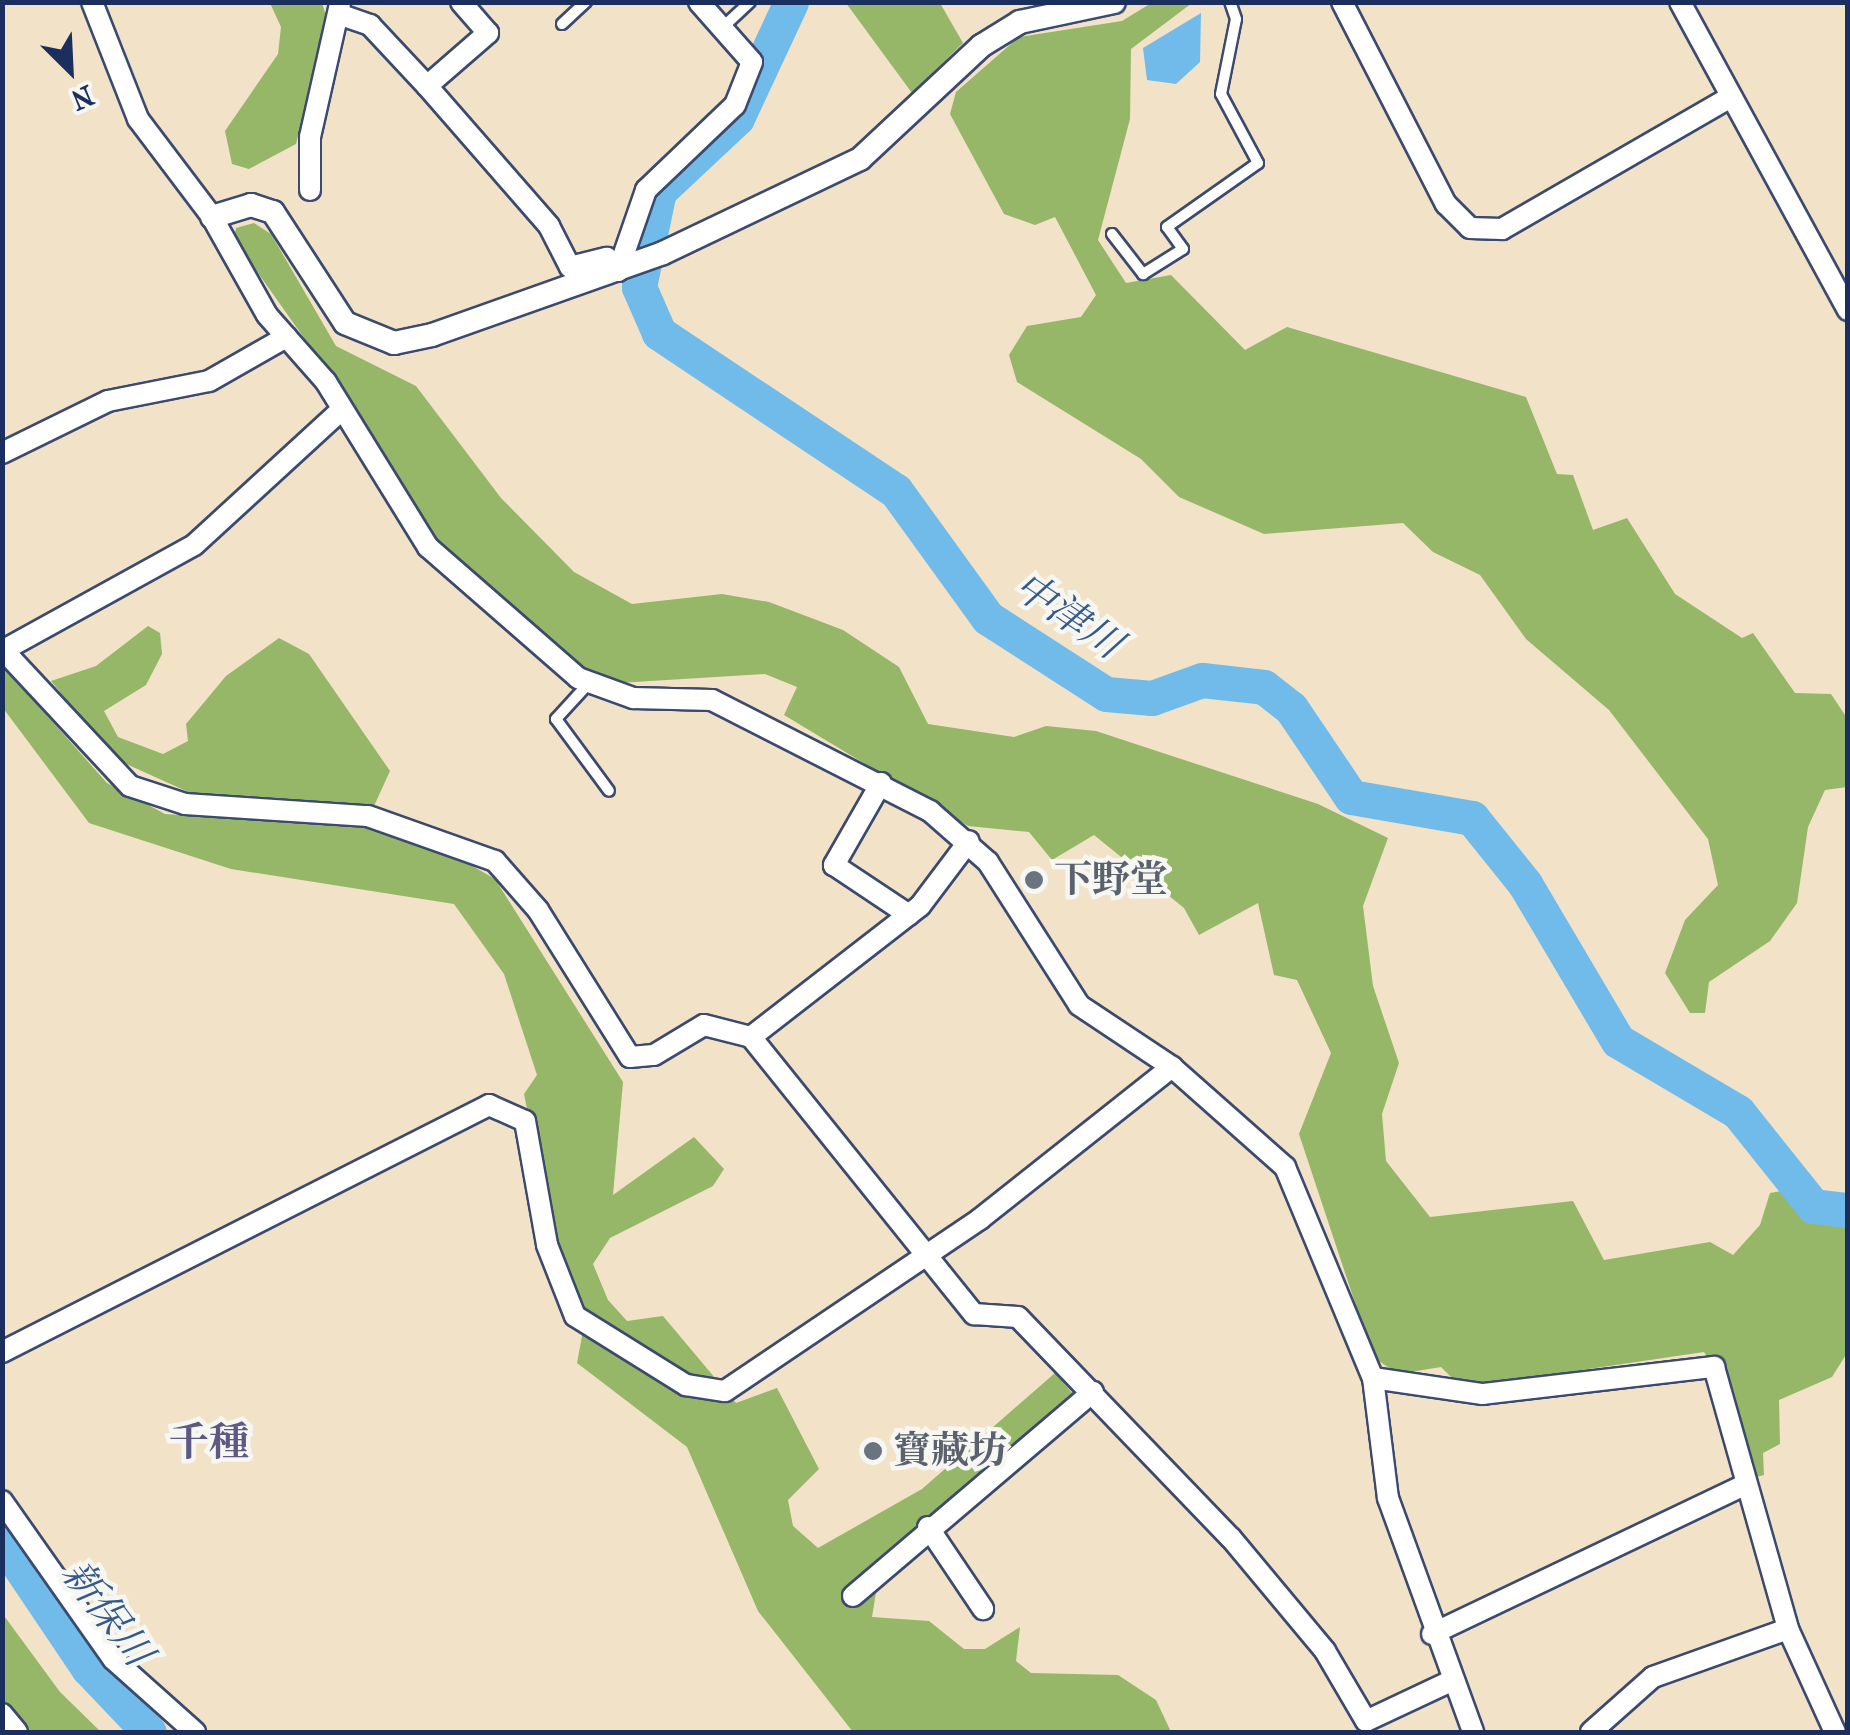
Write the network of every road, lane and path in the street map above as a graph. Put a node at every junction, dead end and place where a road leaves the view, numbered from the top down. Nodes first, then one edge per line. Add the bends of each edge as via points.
1 (92, 2) edge
2 (461, 2) edge
3 (586, 2) edge
4 (699, 2) edge
5 (750, 2) edge
6 (1114, 2) edge
7 (1230, 2) edge
8 (1342, 2) edge
9 (1680, 2) edge
10 (342, 9) edge
11 (562, 24) dead end
12 (722, 28) junction
13 (427, 86) junction
14 (1732, 97) junction
15 (310, 190) dead end
16 (212, 217) junction
17 (1112, 234) dead end
18 (623, 269) junction
19 (1848, 310) edge
20 (286, 337) junction
21 (340, 412) junction
22 (2, 453) edge
23 (4, 651) edge
24 (589, 682) junction
25 (881, 783) junction
26 (609, 791) dead end
27 (970, 841) junction
28 (908, 915) junction
29 (751, 1038) junction
30 (1172, 1067) junction
31 (919, 1256) junction
32 (2, 1352) edge
33 (1373, 1378) junction
34 (1093, 1392) junction
35 (1744, 1485) junction
36 (2, 1501) edge
37 (928, 1527) junction
38 (853, 1596) dead end
39 (983, 1609) dead end
40 (1788, 1629) junction
41 (1432, 1634) junction
42 (1449, 1682) junction
43 (2, 1714) edge
44 (17, 1732) edge
45 (194, 1732) edge
46 (1473, 1732) edge
47 (1591, 1732) edge
48 (1836, 1732) edge

1 - 16 street via 138,119
2 - 13 street via 488,33
3 - 11 lane
4 - 12 street
5 - 12 lane
6 - 18 street via 1020,22 981,46 860,159
7 - 17 lane via 1236,20 1221,94 1258,163 1167,227 1183,249 1142,274
8 - 14 street via 1446,204 1470,228 1502,229
9 - 14 street
10 - 13 street via 370,25
10 - 15 street via 310,138
12 - 18 street via 752,62 735,105 646,190
13 - 18 street via 549,226 570,267 606,258
14 - 19 street
16 - 18 street via 251,205 273,212 345,323 394,343
16 - 20 street
20 - 21 street
20 - 22 street via 209,381 108,401
21 - 23 street via 218,527
21 - 24 street via 428,548
23 - 29 street via 130,786 185,804 368,816 496,861 538,910 630,1057 654,1055 704,1026
24 - 25 street via 633,698 712,700
24 - 26 lane via 556,719
25 - 27 street
25 - 28 street via 834,865
27 - 28 street
27 - 30 street via 1059,984
28 - 29 street
29 - 31 street
30 - 31 street
30 - 33 street via 1285,1168
31 - 32 street via 749,1382 724,1390 686,1385 575,1316 547,1245 524,1121 488,1104
31 - 34 street via 974,1314 1018,1317
33 - 35 street via 1483,1394 1714,1367
33 - 41 street via 1388,1498
34 - 37 street
34 - 42 street via 1295,1610 1366,1721
35 - 40 street
35 - 41 street
36 - 45 street via 113,1659
37 - 38 street
37 - 39 street
40 - 47 street via 1654,1677
40 - 48 street
41 - 42 street
42 - 46 street
43 - 44 street

